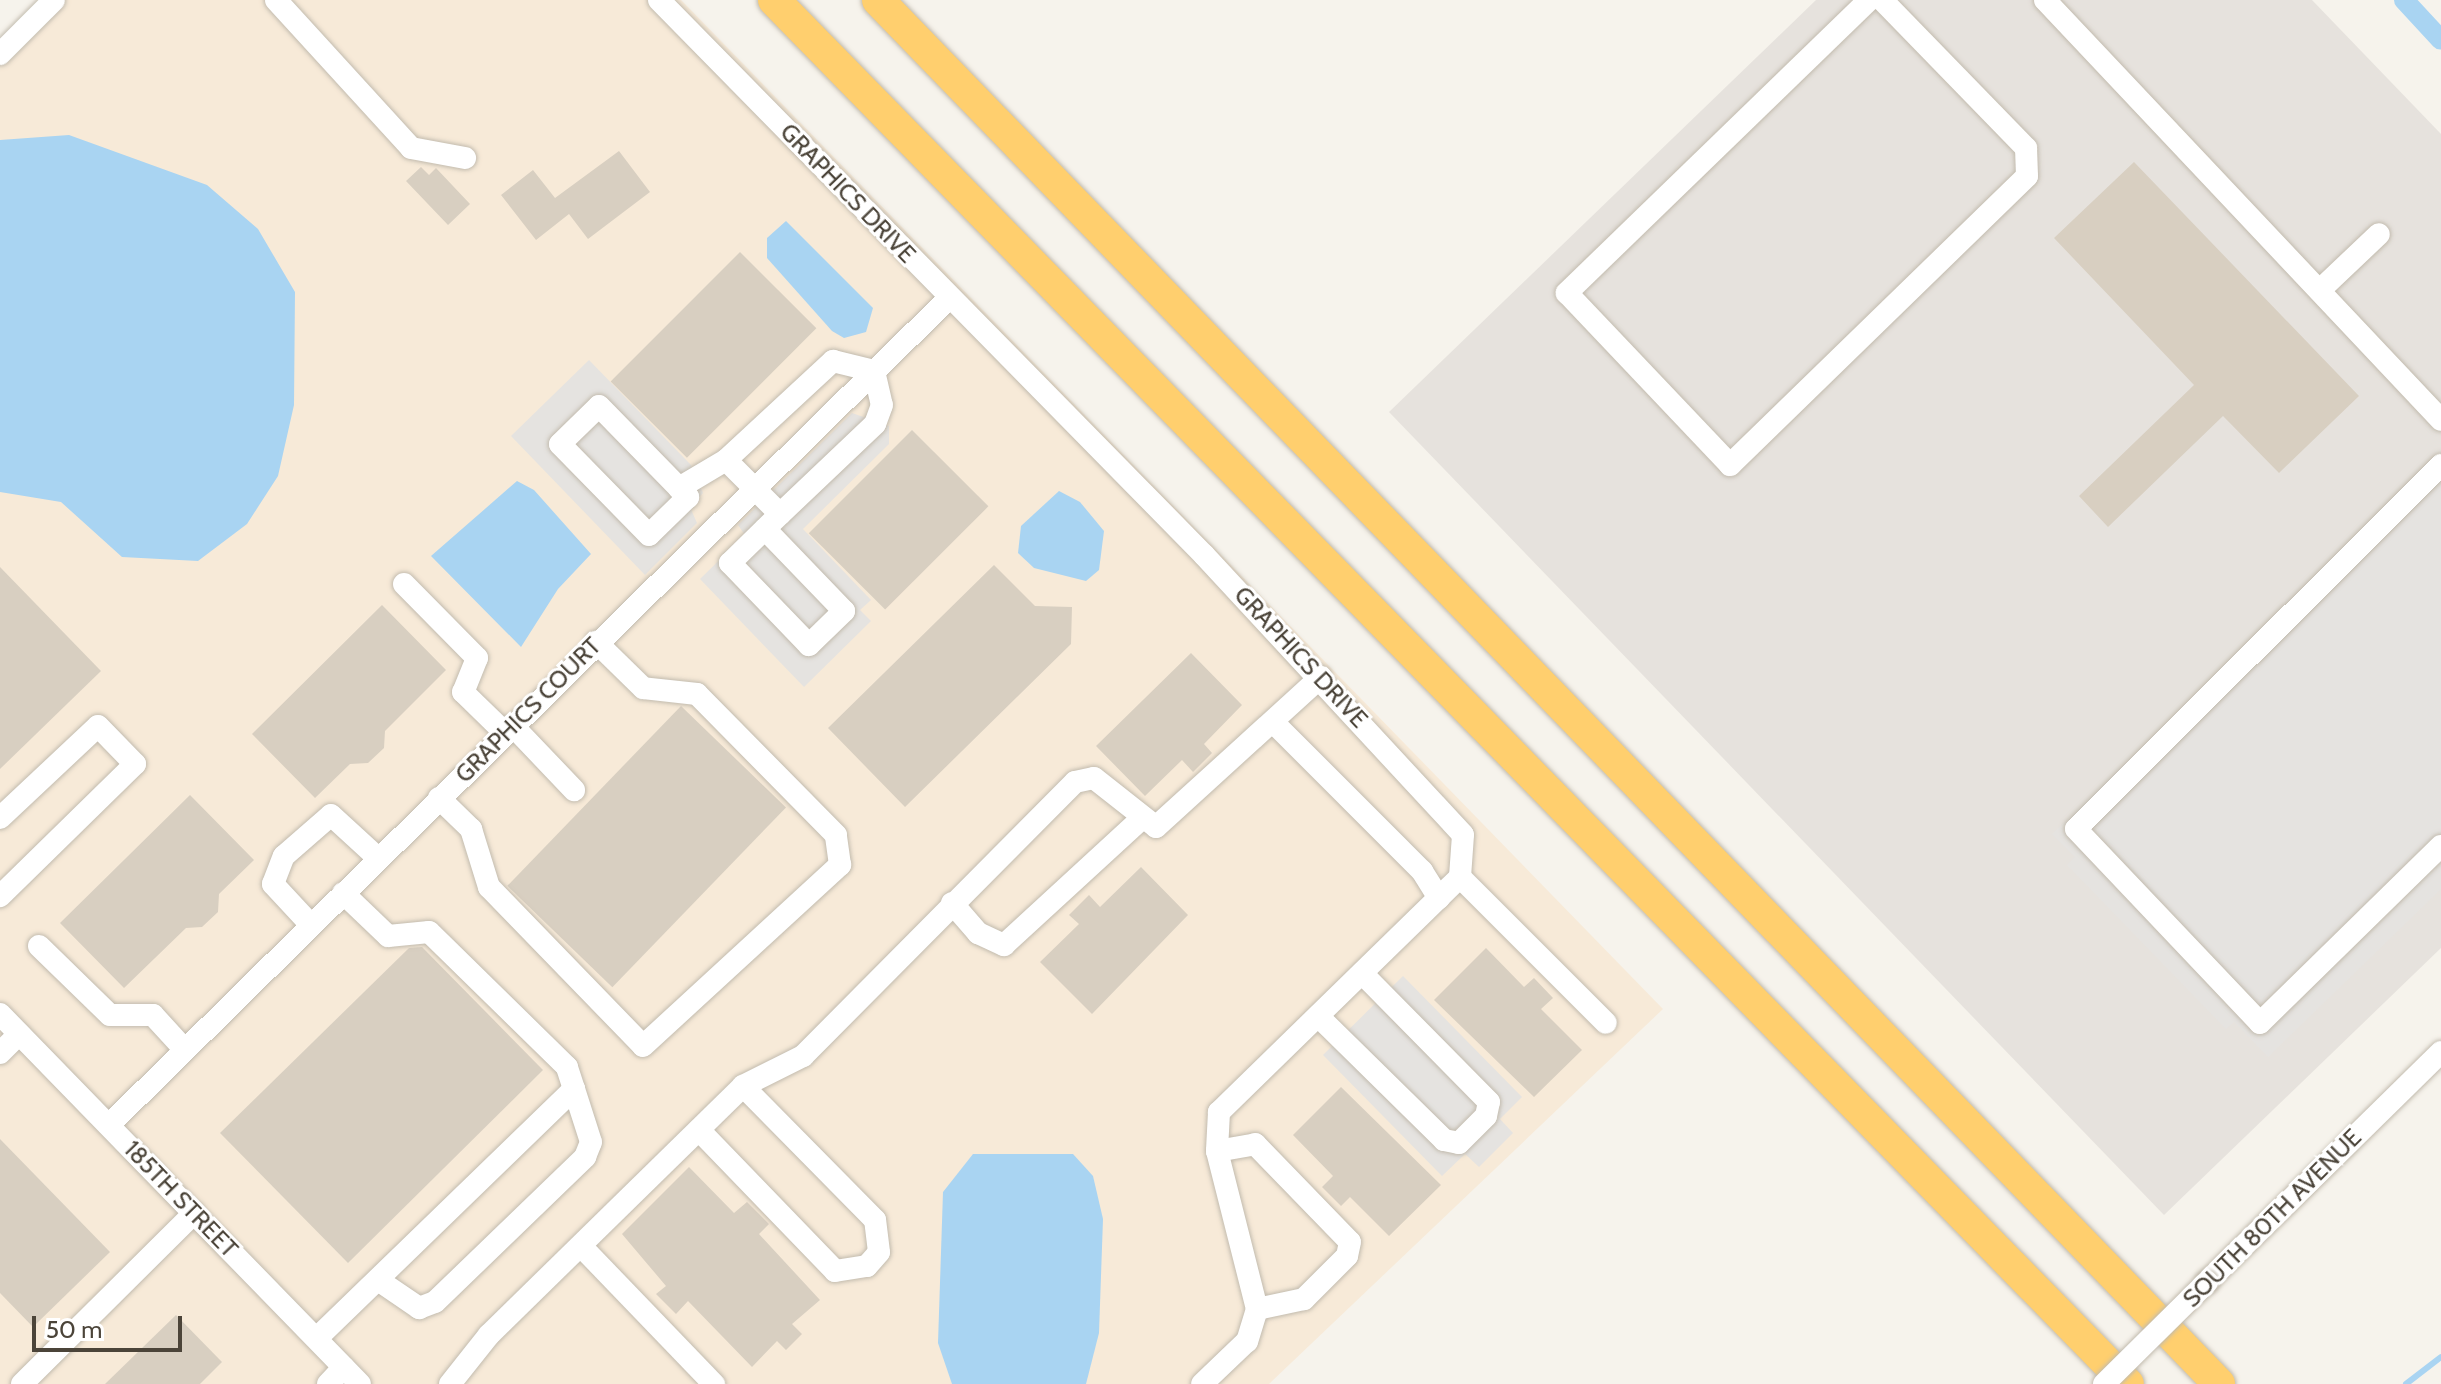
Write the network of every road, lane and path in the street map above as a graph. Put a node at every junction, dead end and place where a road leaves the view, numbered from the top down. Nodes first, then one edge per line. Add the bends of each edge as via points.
1 (54, 0) edge
2 (276, 0) edge
3 (659, 0) edge
4 (774, 0) edge
5 (878, 0) edge
6 (1869, 0) edge
7 (1882, 0) edge
8 (2045, 0) edge
9 (0, 54) edge
10 (465, 158) dead end
11 (2379, 234) dead end
12 (2320, 290) junction
13 (950, 297) junction
14 (874, 371) junction
15 (2441, 420) edge
16 (726, 460) junction
17 (2441, 465) edge
18 (679, 488) junction
19 (753, 490) junction
20 (773, 522) junction
21 (404, 584) dead end
22 (596, 642) junction
23 (1321, 677) junction
24 (1273, 722) junction
25 (508, 729) junction
26 (574, 790) dead end
27 (439, 798) junction
28 (0, 818) edge
29 (1140, 820) junction
30 (2441, 846) edge
31 (378, 858) junction
32 (1460, 877) junction
33 (343, 893) junction
34 (0, 896) edge
35 (1439, 898) junction
36 (952, 903) junction
37 (311, 925) junction
38 (39, 946) dead end
39 (1362, 973) junction
40 (0, 1014) edge
41 (1318, 1016) junction
42 (1606, 1023) dead end
43 (19, 1034) junction
44 (185, 1050) junction
45 (2441, 1052) edge
46 (0, 1053) edge
47 (743, 1086) junction
48 (574, 1089) junction
49 (109, 1125) junction
50 (699, 1130) junction
51 (1217, 1151) junction
52 (194, 1213) junction
53 (581, 1246) junction
54 (378, 1280) junction
55 (1257, 1309) junction
56 (317, 1338) junction
57 (344, 1367) junction
58 (22, 1384) edge
59 (328, 1384) edge
60 (360, 1384) edge
61 (450, 1384) edge
62 (714, 1384) edge
63 (1202, 1384) edge
64 (2104, 1384) edge
65 (2128, 1384) edge
66 (2219, 1384) edge

1 - 9 street
2 - 10 street via 411,148
3 - 13 street, GRAPHICS DRIVE
4 - 65 highway
5 - 66 highway
6 - 7 street via 1567,293 1730,465 2027,176 2026,148
8 - 12 street
11 - 12 street
12 - 15 street
13 - 14 street, GRAPHICS COURT
13 - 23 street, GRAPHICS DRIVE
14 - 16 street via 833,361
14 - 19 street, GRAPHICS COURT
14 - 20 street via 882,405 875,424
16 - 18 street
16 - 19 street
17 - 30 street via 2076,829 2260,1023
18 - 18 street via 599,406 560,444 649,535 688,497
19 - 20 street
19 - 22 street, GRAPHICS COURT
20 - 20 street via 730,563 809,645 844,611
21 - 25 street via 477,658 463,692
22 - 25 street, GRAPHICS COURT
22 - 27 street via 643,688 697,694 836,835 840,865 643,1046 489,887 471,829
23 - 24 street
23 - 32 street, GRAPHICS DRIVE via 1456,823 1467,847
24 - 29 street via 1166,822 1156,827
24 - 35 street via 1422,871
25 - 26 street
25 - 27 street, GRAPHICS COURT
27 - 31 street, GRAPHICS COURT
28 - 34 street via 98,726 135,764
29 - 36 street via 1085,777
29 - 36 street via 1004,945 978,933
31 - 33 street, GRAPHICS COURT
31 - 37 street via 331,815 284,856 273,884
32 - 35 street
32 - 42 street
33 - 37 street, GRAPHICS COURT
33 - 48 street via 388,936 429,932 567,1067
35 - 39 street
36 - 47 street via 803,1056
37 - 44 street, GRAPHICS COURT
38 - 44 street via 110,1015 153,1015
39 - 41 street
39 - 41 street via 1489,1102 1486,1116 1459,1143 1444,1140
40 - 43 street, 185TH STREET
41 - 51 street via 1219,1112
43 - 46 street
43 - 49 street, 185TH STREET
44 - 49 street, GRAPHICS COURT
45 - 64 street, SOUTH 80TH AVENUE, bridge
47 - 50 street
47 - 50 street via 875,1220 879,1252 867,1266 835,1271
48 - 54 street
48 - 54 street via 591,1142 585,1157 435,1302 419,1308
49 - 52 street, 185TH STREET
50 - 53 street
51 - 55 street
51 - 55 street via 1255,1144 1350,1242 1347,1256 1304,1299
52 - 56 street, 185TH STREET
52 - 58 street
53 - 61 street
53 - 62 street
54 - 56 street
55 - 63 street via 1247,1341
56 - 57 street, 185TH STREET
57 - 59 street
57 - 60 street, 185TH STREET

